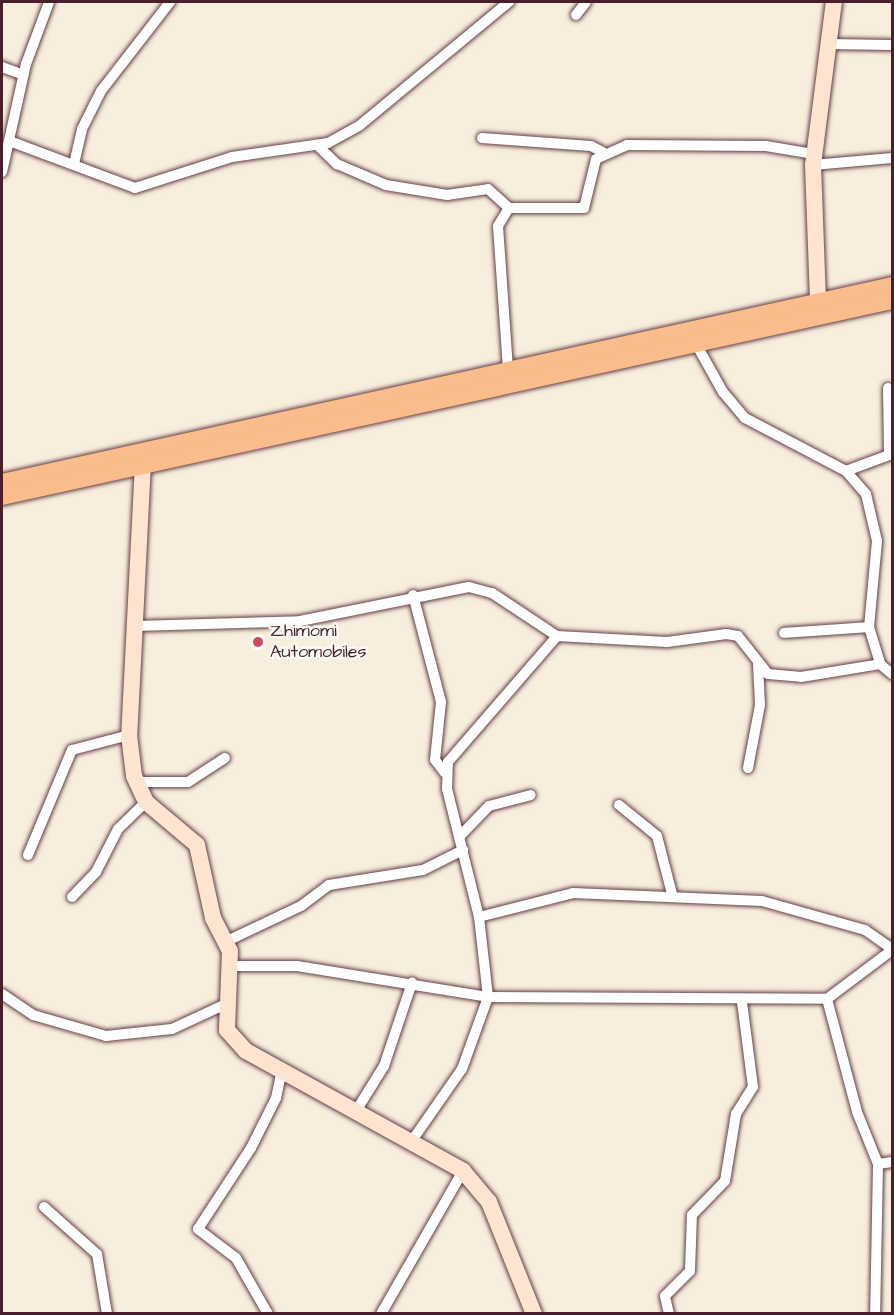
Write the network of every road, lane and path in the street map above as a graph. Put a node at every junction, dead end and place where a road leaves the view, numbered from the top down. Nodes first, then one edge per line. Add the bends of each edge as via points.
1 (49, 2) edge
2 (170, 2) edge
3 (509, 2) edge
4 (586, 2) edge
5 (834, 2) edge
6 (576, 15) dead end
7 (827, 44) junction
8 (892, 45) edge
9 (2, 67) edge
10 (24, 75) junction
11 (482, 138) dead end
12 (12, 142) junction
13 (317, 145) junction
14 (603, 152) junction
15 (892, 158) edge
16 (814, 160) junction
17 (74, 164) junction
18 (2, 172) edge
19 (509, 208) junction
20 (892, 286) edge
21 (892, 300) edge
22 (819, 301) junction
23 (695, 342) junction
24 (508, 369) junction
25 (888, 388) dead end
26 (891, 455) edge
27 (143, 463) junction
28 (846, 471) junction
29 (2, 483) edge
30 (2, 496) edge
31 (413, 595) junction
32 (136, 626) junction
33 (869, 627) junction
34 (784, 633) dead end
35 (558, 636) junction
36 (758, 664) junction
37 (880, 664) junction
38 (892, 674) edge
39 (129, 735) junction
40 (225, 758) dead end
41 (748, 768) dead end
42 (445, 773) junction
43 (136, 782) junction
44 (531, 795) dead end
45 (146, 802) junction
46 (619, 805) dead end
47 (460, 836) junction
48 (463, 850) junction
49 (28, 855) dead end
50 (672, 894) junction
51 (72, 897) dead end
52 (479, 917) junction
53 (225, 942) junction
54 (892, 950) edge
55 (230, 966) junction
56 (412, 983) junction
57 (5, 997) edge
58 (488, 997) junction
59 (827, 999) junction
60 (742, 1002) junction
61 (225, 1004) junction
62 (2, 1009) edge
63 (282, 1070) junction
64 (356, 1112) junction
65 (411, 1142) junction
66 (892, 1162) edge
67 (878, 1164) junction
68 (463, 1171) junction
69 (44, 1207) dead end
70 (107, 1314) edge
71 (268, 1314) edge
72 (381, 1314) edge
73 (534, 1314) edge
74 (669, 1314) edge
75 (875, 1314) edge

1 - 10 street
2 - 17 street via 101,91 82,129
3 - 13 street via 359,126
4 - 6 street
5 - 7 street
7 - 8 street
7 - 16 street
9 - 10 street
10 - 12 street
11 - 14 street via 591,146
12 - 17 street
12 - 18 street
13 - 17 street via 231,156 135,188
13 - 19 street via 337,164 386,185 447,195 488,189
14 - 16 street via 656,142 766,146
14 - 19 street via 591,168 584,208
15 - 16 street
16 - 22 street
19 - 24 street via 498,226
20 - 22 main road
21 - 23 main road
22 - 24 main road
23 - 27 main road
23 - 28 street via 723,392 746,418
24 - 29 main road
25 - 26 street
26 - 28 street
27 - 30 main road
27 - 32 street
28 - 33 street via 866,494 875,525
31 - 32 street via 300,621
31 - 35 street via 478,588
31 - 42 street via 441,702 435,760
32 - 39 street
33 - 34 street
33 - 37 street
35 - 36 street via 667,642 726,634 738,636
35 - 42 street via 448,762
36 - 37 street via 768,674 801,677
36 - 41 street via 760,705
37 - 38 street
39 - 43 street
39 - 49 street via 72,750
40 - 43 street via 188,782
42 - 47 street
43 - 45 street
44 - 47 street via 489,806
45 - 51 street via 117,829 96,872
45 - 53 street via 191,835 213,918
46 - 50 street via 657,836
47 - 48 street
48 - 52 street
48 - 53 street via 423,870 329,885 301,906
50 - 52 street via 555,895
50 - 54 street via 762,901 819,913 865,930
52 - 58 street
53 - 55 street
54 - 59 street
55 - 56 street via 297,966
55 - 61 street
56 - 58 street
56 - 64 street via 384,1066
57 - 61 street via 76,1031 106,1036 172,1029
57 - 62 street
58 - 60 street
58 - 65 street via 462,1069
59 - 60 street
59 - 67 street via 857,1112
60 - 74 street via 753,1087 735,1114 725,1181 692,1215 690,1271 665,1296
61 - 63 street via 225,1022 235,1040
63 - 64 street
63 - 71 street via 276,1098 251,1148 198,1229 236,1258
64 - 65 street
65 - 68 street
66 - 67 street
67 - 75 street
68 - 72 street
68 - 73 street via 489,1202
69 - 70 street via 96,1254

